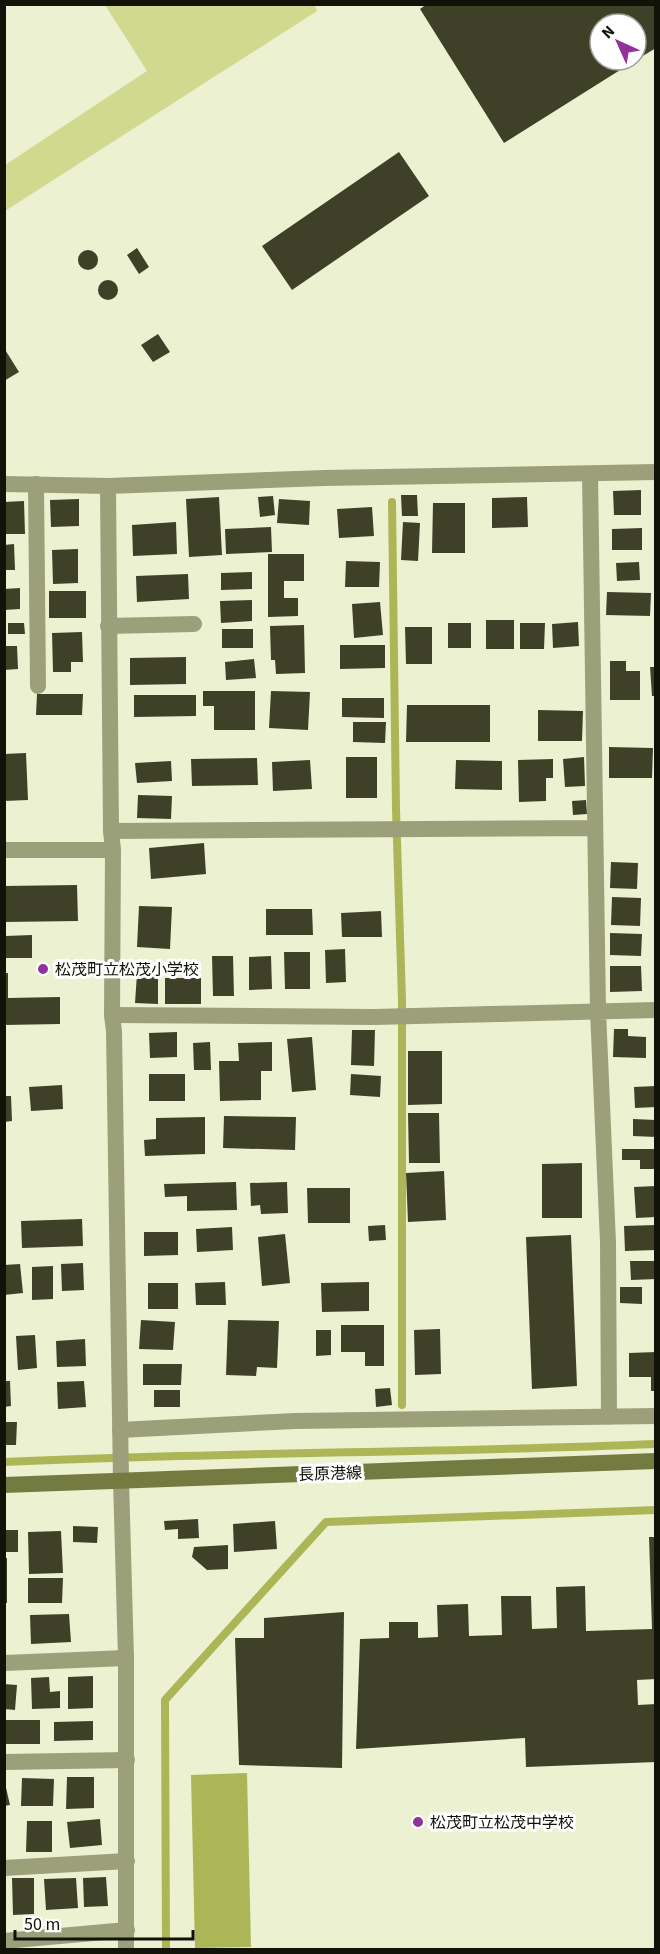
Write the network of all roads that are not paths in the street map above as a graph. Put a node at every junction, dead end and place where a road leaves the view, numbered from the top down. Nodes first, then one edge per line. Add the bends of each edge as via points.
1 (656, 472) edge
2 (590, 474) junction
3 (4, 484) edge
4 (36, 484) junction
5 (108, 486) junction
6 (194, 624) dead end
7 (108, 626) junction
8 (38, 686) dead end
9 (595, 828) junction
10 (111, 831) junction
11 (4, 850) edge
12 (113, 850) junction
13 (656, 1010) edge
14 (598, 1011) junction
15 (112, 1015) junction
16 (656, 1416) edge
17 (609, 1417) junction
18 (120, 1439) junction
19 (656, 1461) edge
20 (121, 1473) junction
21 (4, 1485) edge
22 (126, 1658) junction
23 (4, 1664) edge
24 (127, 1761) junction
25 (4, 1762) edge
26 (127, 1861) junction
27 (4, 1868) edge
28 (127, 1930) junction
29 (4, 1941) edge
30 (126, 1950) edge

1 - 2 street
2 - 5 street
2 - 9 street
3 - 4 street
4 - 5 street
4 - 8 street
5 - 7 street
6 - 7 street
7 - 10 street
9 - 10 street
9 - 14 street
10 - 12 street
11 - 12 street
12 - 15 street
13 - 14 street
14 - 15 street via 374,1017
14 - 17 street via 608,1243
15 - 18 street
16 - 17 street
17 - 18 street via 294,1421
18 - 20 street
19 - 20 main road, 長原港線
20 - 21 main road, 長原港線
20 - 22 street
22 - 23 street
22 - 24 street
24 - 25 street
24 - 26 street
26 - 27 street
26 - 28 street
28 - 29 street
28 - 30 street

